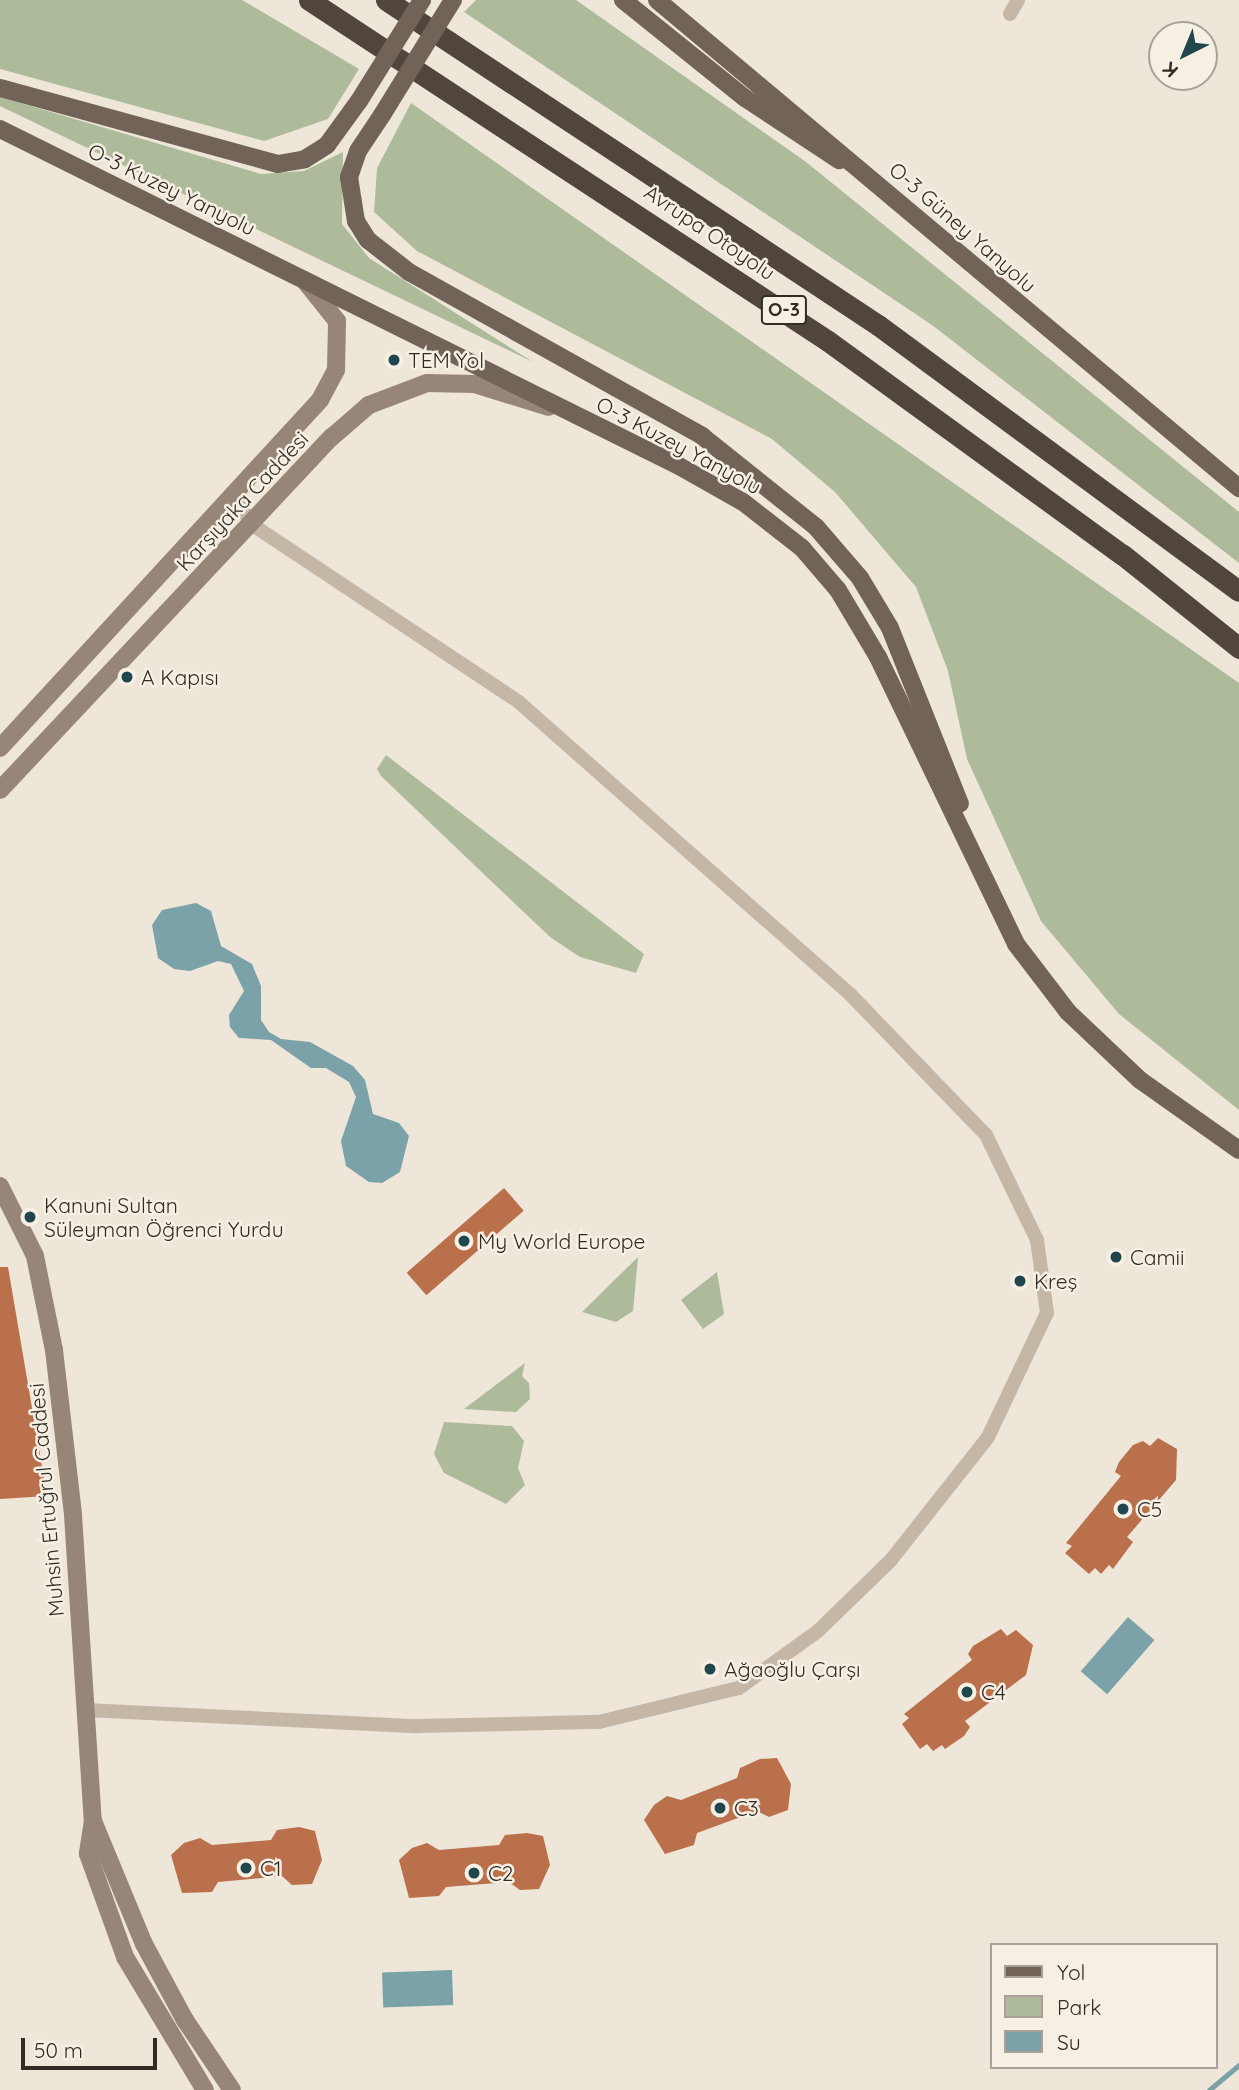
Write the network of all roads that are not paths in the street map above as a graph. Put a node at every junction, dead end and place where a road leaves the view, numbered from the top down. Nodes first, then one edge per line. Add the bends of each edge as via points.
1 (309, 0) edge
2 (386, 0) edge
3 (422, 0) edge
4 (453, 0) edge
5 (623, 0) edge
6 (657, 0) edge
7 (1018, 0) edge
8 (1010, 13) dead end
9 (0, 88) edge
10 (0, 129) edge
11 (878, 183) junction
12 (304, 280) junction
13 (579, 417) junction
14 (1239, 488) edge
15 (234, 497) junction
16 (253, 525) junction
17 (1239, 591) edge
18 (1239, 648) edge
19 (0, 748) edge
20 (0, 789) edge
21 (981, 871) junction
22 (1239, 1150) edge
23 (0, 1186) edge
24 (85, 1710) junction
25 (93, 1821) junction
26 (205, 2090) edge
27 (232, 2090) edge

1 - 18 highway, Avrupa Otoyolu / O-3 via 838,348 1123,555
2 - 17 highway, Avrupa Otoyolu / O-3 via 878,325
3 - 9 main road, bridge via 327,145 304,159 278,164
4 - 21 main road, bridge via 358,151 349,177 356,221 368,240 409,272 702,436 816,527 860,578 890,628 972,834
5 - 11 main road via 756,106
6 - 11 main road, O-3 Güney Yanyolu
7 - 8 street
10 - 12 main road, O-3 Kuzey Yanyolu
11 - 14 main road, O-3 Güney Yanyolu
12 - 13 main road, O-3 Kuzey Yanyolu
12 - 15 main road, Karşıyaka Caddesi via 337,320 336,370 320,400
13 - 16 main road, Karşıyaka Caddesi via 474,384 426,383 393,391 350,419
13 - 21 main road, O-3 Kuzey Yanyolu via 743,502 802,548 838,590 878,657
15 - 16 street
15 - 19 main road, Karşıyaka Caddesi
16 - 20 main road, Karşıyaka Caddesi
16 - 24 street via 519,702 851,995 986,1135 1037,1240 1047,1313 988,1437 891,1560 818,1631 739,1688 599,1722 418,1726
21 - 22 main road, O-3 Kuzey Yanyolu via 1016,944 1068,1012 1140,1080
23 - 24 main road, Muhsin Ertuğrul Caddesi via 35,1256 54,1350 73,1515
24 - 25 main road, Muhsin Ertuğrul Caddesi
25 - 26 main road, Muhsin Ertuğrul Caddesi via 88,1854 102,1902 131,1968
25 - 27 main road, Muhsin Ertuğrul Caddesi via 144,1944 185,2020

